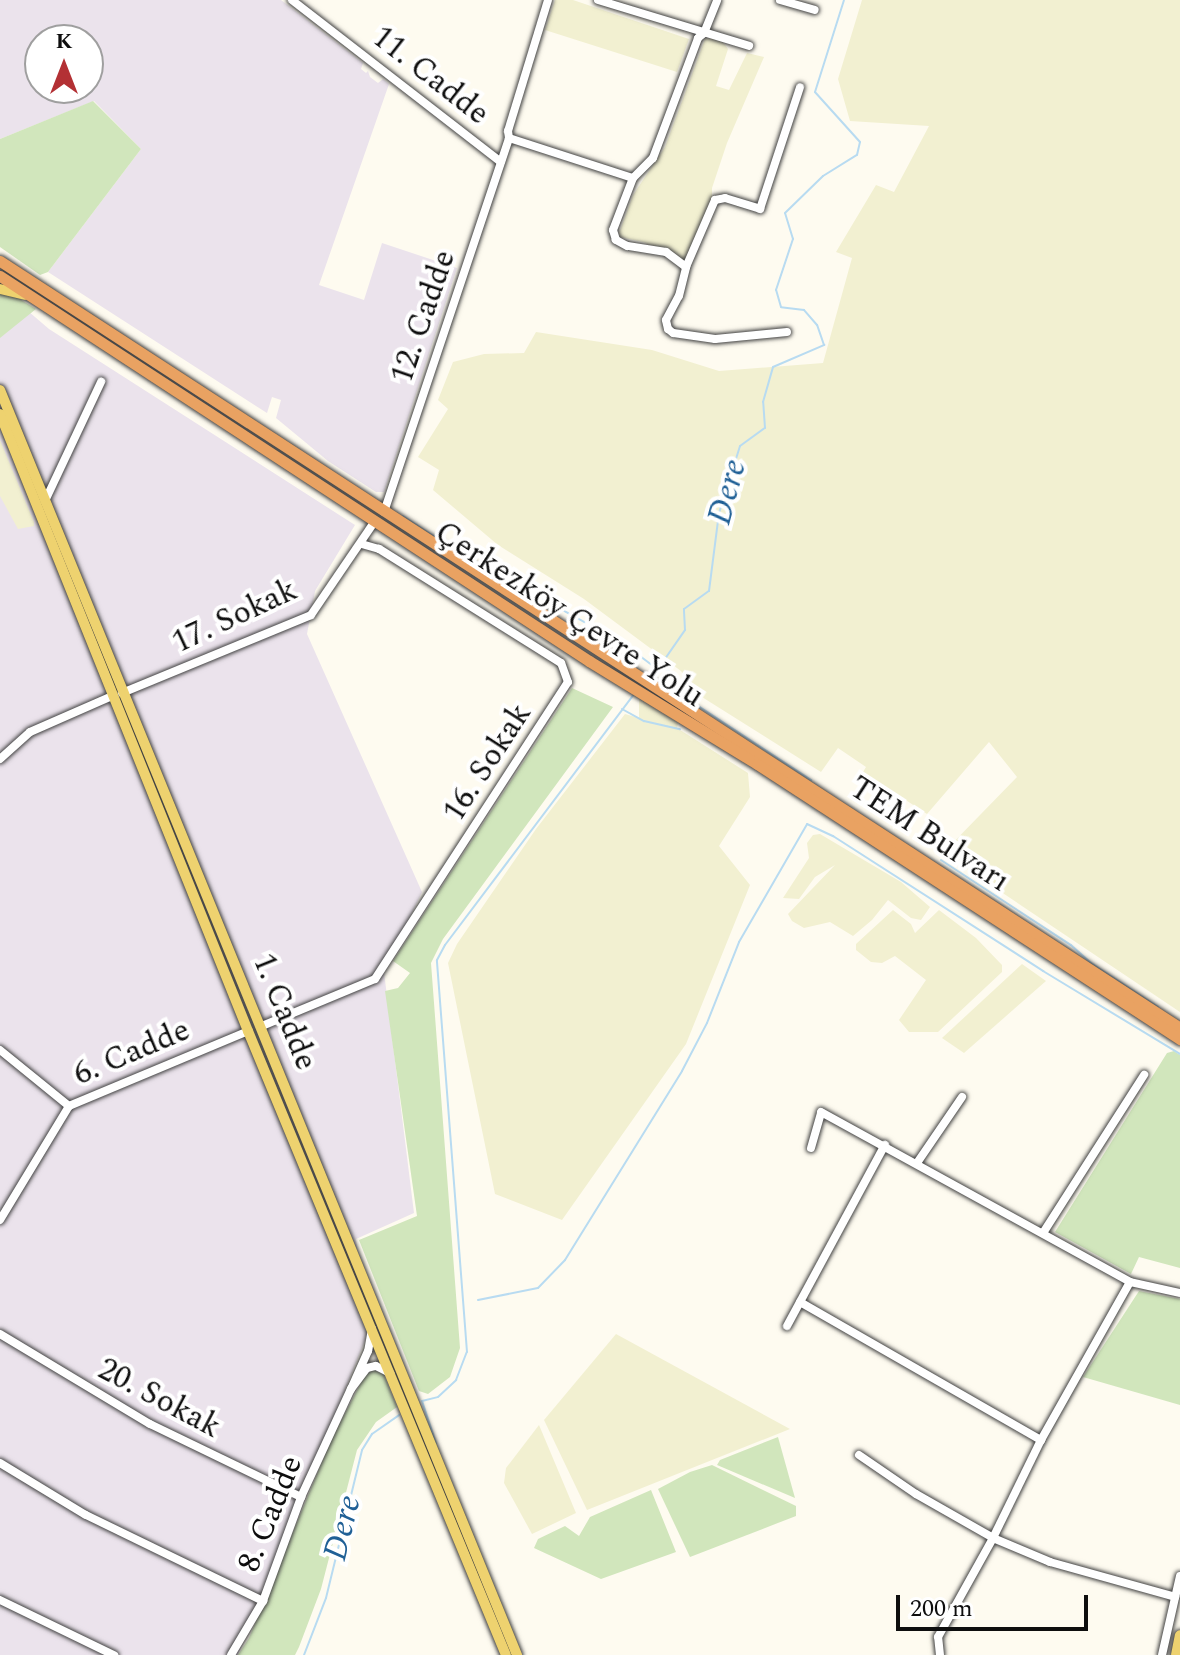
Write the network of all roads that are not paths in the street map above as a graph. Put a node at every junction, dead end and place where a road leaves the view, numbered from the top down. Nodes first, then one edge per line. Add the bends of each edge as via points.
1 (292, 0) edge
2 (548, 0) edge
3 (598, 0) edge
4 (717, 0) edge
5 (780, 0) edge
6 (815, 10) dead end
7 (704, 33) junction
8 (749, 46) dead end
9 (800, 87) dead end
10 (509, 138) junction
11 (501, 162) junction
12 (633, 178) junction
13 (0, 261) edge
14 (686, 267) junction
15 (0, 269) edge
16 (14, 272) junction
17 (0, 276) edge
18 (0, 289) edge
19 (27, 295) junction
20 (787, 332) dead end
21 (101, 382) dead end
22 (0, 390) edge
23 (0, 414) edge
24 (45, 501) junction
25 (379, 516) junction
26 (361, 544) junction
27 (593, 656) junction
28 (648, 690) junction
29 (117, 694) junction
30 (0, 759) edge
31 (262, 1026) junction
32 (1180, 1028) edge
33 (248, 1031) junction
34 (1180, 1039) edge
35 (0, 1050) edge
36 (1144, 1075) dead end
37 (962, 1097) dead end
38 (69, 1106) junction
39 (885, 1145) junction
40 (811, 1148) dead end
41 (917, 1163) junction
42 (0, 1220) edge
43 (1043, 1233) junction
44 (1130, 1282) junction
45 (1180, 1293) edge
46 (800, 1302) junction
47 (787, 1326) dead end
48 (372, 1329) junction
49 (0, 1334) edge
50 (390, 1373) junction
51 (351, 1389) junction
52 (408, 1402) junction
53 (416, 1421) junction
54 (1041, 1440) junction
55 (859, 1455) dead end
56 (0, 1463) edge
57 (301, 1497) junction
58 (993, 1538) junction
59 (1180, 1576) edge
60 (1175, 1597) junction
61 (0, 1600) edge
62 (263, 1601) junction
63 (1180, 1635) edge
64 (114, 1655) edge
65 (231, 1655) edge
66 (506, 1655) edge
67 (517, 1655) edge
68 (940, 1655) edge
69 (1162, 1655) edge
70 (1176, 1655) edge

1 - 11 street, 11. Cadde
2 - 10 street, 12. Cadde
3 - 7 street
4 - 7 street
5 - 6 street
7 - 8 street
7 - 12 street via 653,158
9 - 14 street via 760,209 715,200
10 - 11 street, 12. Cadde
10 - 12 street
11 - 25 street, 12. Cadde
12 - 14 street via 613,230 616,240 666,252
13 - 16 highway
14 - 20 street via 666,320 673,333 715,339
15 - 16 street
16 - 25 highway
17 - 19 highway, Çerkezköy Çevre Yolu
18 - 19 main road
19 - 25 highway, Çerkezköy Çevre Yolu
21 - 24 street
22 - 24 main road, 1. Cadde
23 - 29 main road, 1. Cadde
24 - 29 main road, 1. Cadde
25 - 26 street, 17. Sokak
25 - 27 highway, Çerkezköy Çevre Yolu
25 - 27 highway, Çerkezköy Çevre Yolu via 508,594
26 - 29 street, 17. Sokak via 311,615
26 - 31 street, 16. Sokak via 379,549 561,663 568,682 375,979
27 - 28 highway, Çerkezköy Çevre Yolu
28 - 32 highway, TEM Bulvarı
28 - 34 highway, Çerkezköy Çevre Yolu
29 - 30 street, 17. Sokak via 30,732
29 - 31 main road, 1. Cadde
29 - 33 main road, 1. Cadde
31 - 52 main road, 1. Cadde
33 - 38 street, 6. Cadde
33 - 48 main road, 1. Cadde
35 - 38 street
36 - 43 street
37 - 41 street
38 - 42 street, 6. Cadde
39 - 40 street via 821,1112
39 - 41 street
39 - 46 street
41 - 43 street
43 - 44 street
44 - 45 street
44 - 54 street
46 - 47 street
46 - 54 street
48 - 50 main road, 1. Cadde
48 - 51 street, 8. Cadde
49 - 57 street, 20. Sokak via 150,1424
50 - 51 street, 8. Cadde via 367,1368
50 - 52 main road, 1. Cadde
51 - 57 street, 8. Cadde
52 - 53 main road, 1. Cadde
53 - 66 main road, 1. Cadde
53 - 67 main road, 1. Cadde
54 - 58 street
55 - 58 street
56 - 62 street via 86,1515
57 - 62 street, 8. Cadde
58 - 60 street via 1050,1562
58 - 68 street via 938,1637
59 - 60 street
60 - 69 street
61 - 64 street
62 - 65 street, 8. Cadde
63 - 70 main road

